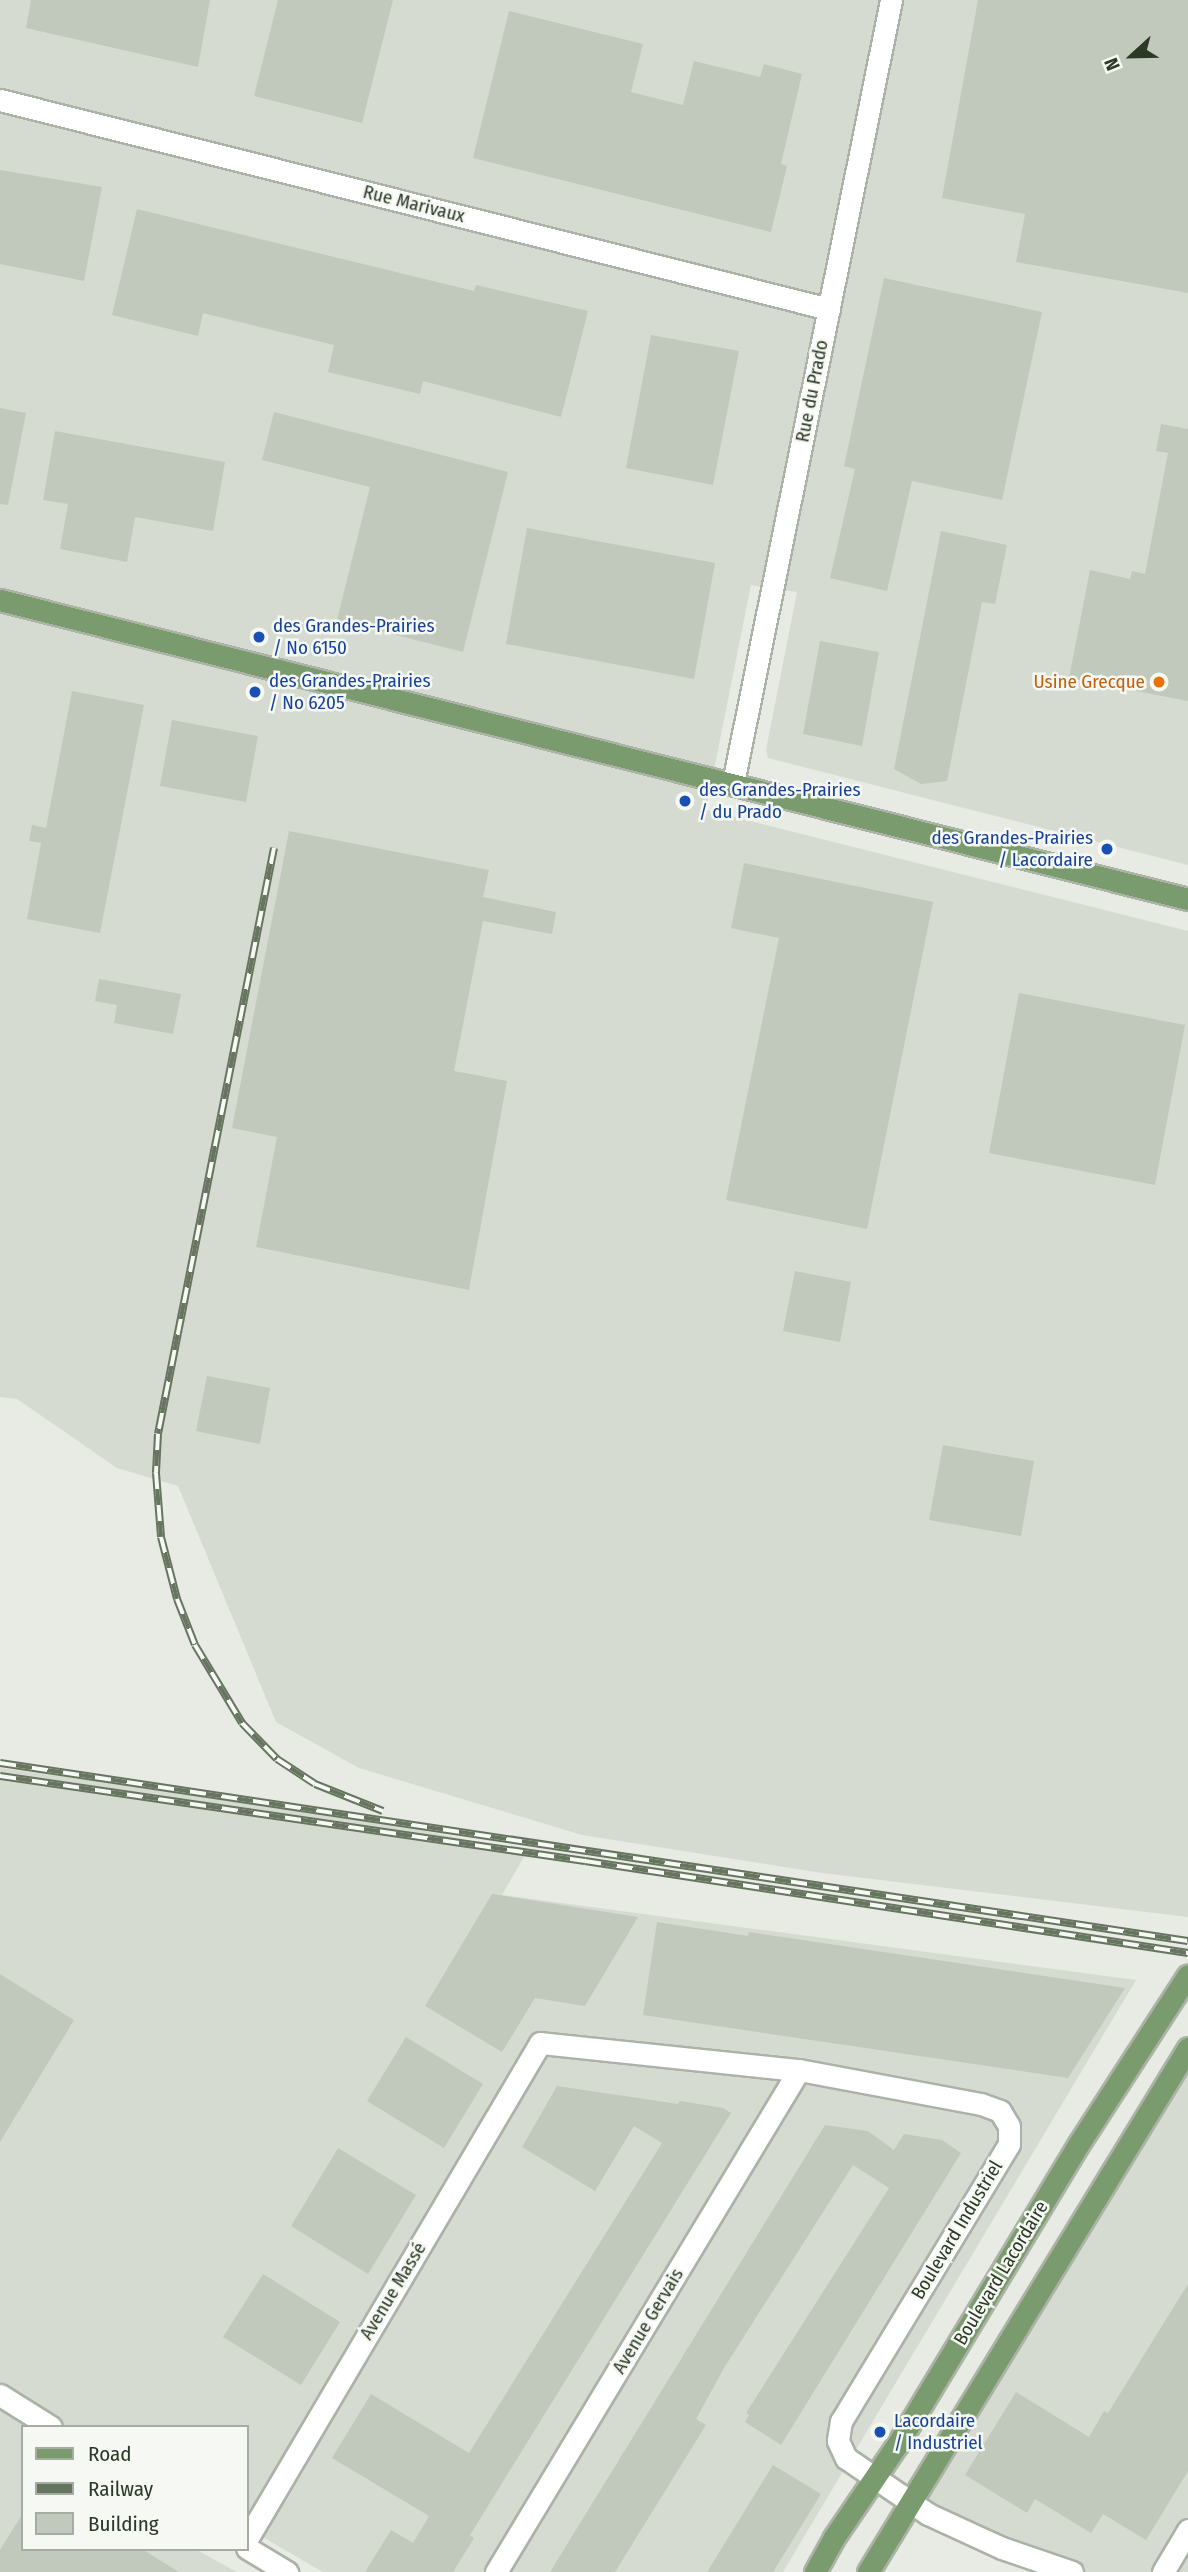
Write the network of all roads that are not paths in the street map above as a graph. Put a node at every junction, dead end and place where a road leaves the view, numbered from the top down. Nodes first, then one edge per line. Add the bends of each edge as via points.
1 (891, 0) edge
2 (0, 100) edge
3 (829, 309) junction
4 (0, 600) edge
5 (733, 783) junction
6 (1188, 899) edge
7 (1188, 1975) edge
8 (540, 2043) joint
9 (1188, 2048) edge
10 (799, 2070) junction
11 (0, 2395) edge
12 (48, 2425) edge
13 (874, 2478) junction
14 (909, 2501) junction
15 (1188, 2530) edge
16 (248, 2537) edge
17 (248, 2549) edge
18 (287, 2572) edge
19 (496, 2572) edge
20 (815, 2572) edge
21 (867, 2572) edge
22 (1072, 2572) edge
23 (1163, 2572) edge

1 - 3 street, Rue du Prado
2 - 3 street, Rue Marivaux
3 - 5 street, Rue du Prado
4 - 5 main road
5 - 6 main road
7 - 13 main road, Boulevard Lacordaire
8 - 10 street, Boulevard Industriel
8 - 16 street, Avenue Massé
9 - 14 main road
10 - 13 street, Boulevard Industriel via 981,2104 1000,2111 1009,2126 1009,2144 841,2421 840,2450
10 - 19 street, Avenue Gervais
11 - 12 street
13 - 14 street, Boulevard Industriel
13 - 20 main road, Boulevard Lacordaire
14 - 21 main road
14 - 22 street, Boulevard Industriel via 1002,2548
15 - 23 street
17 - 18 street

